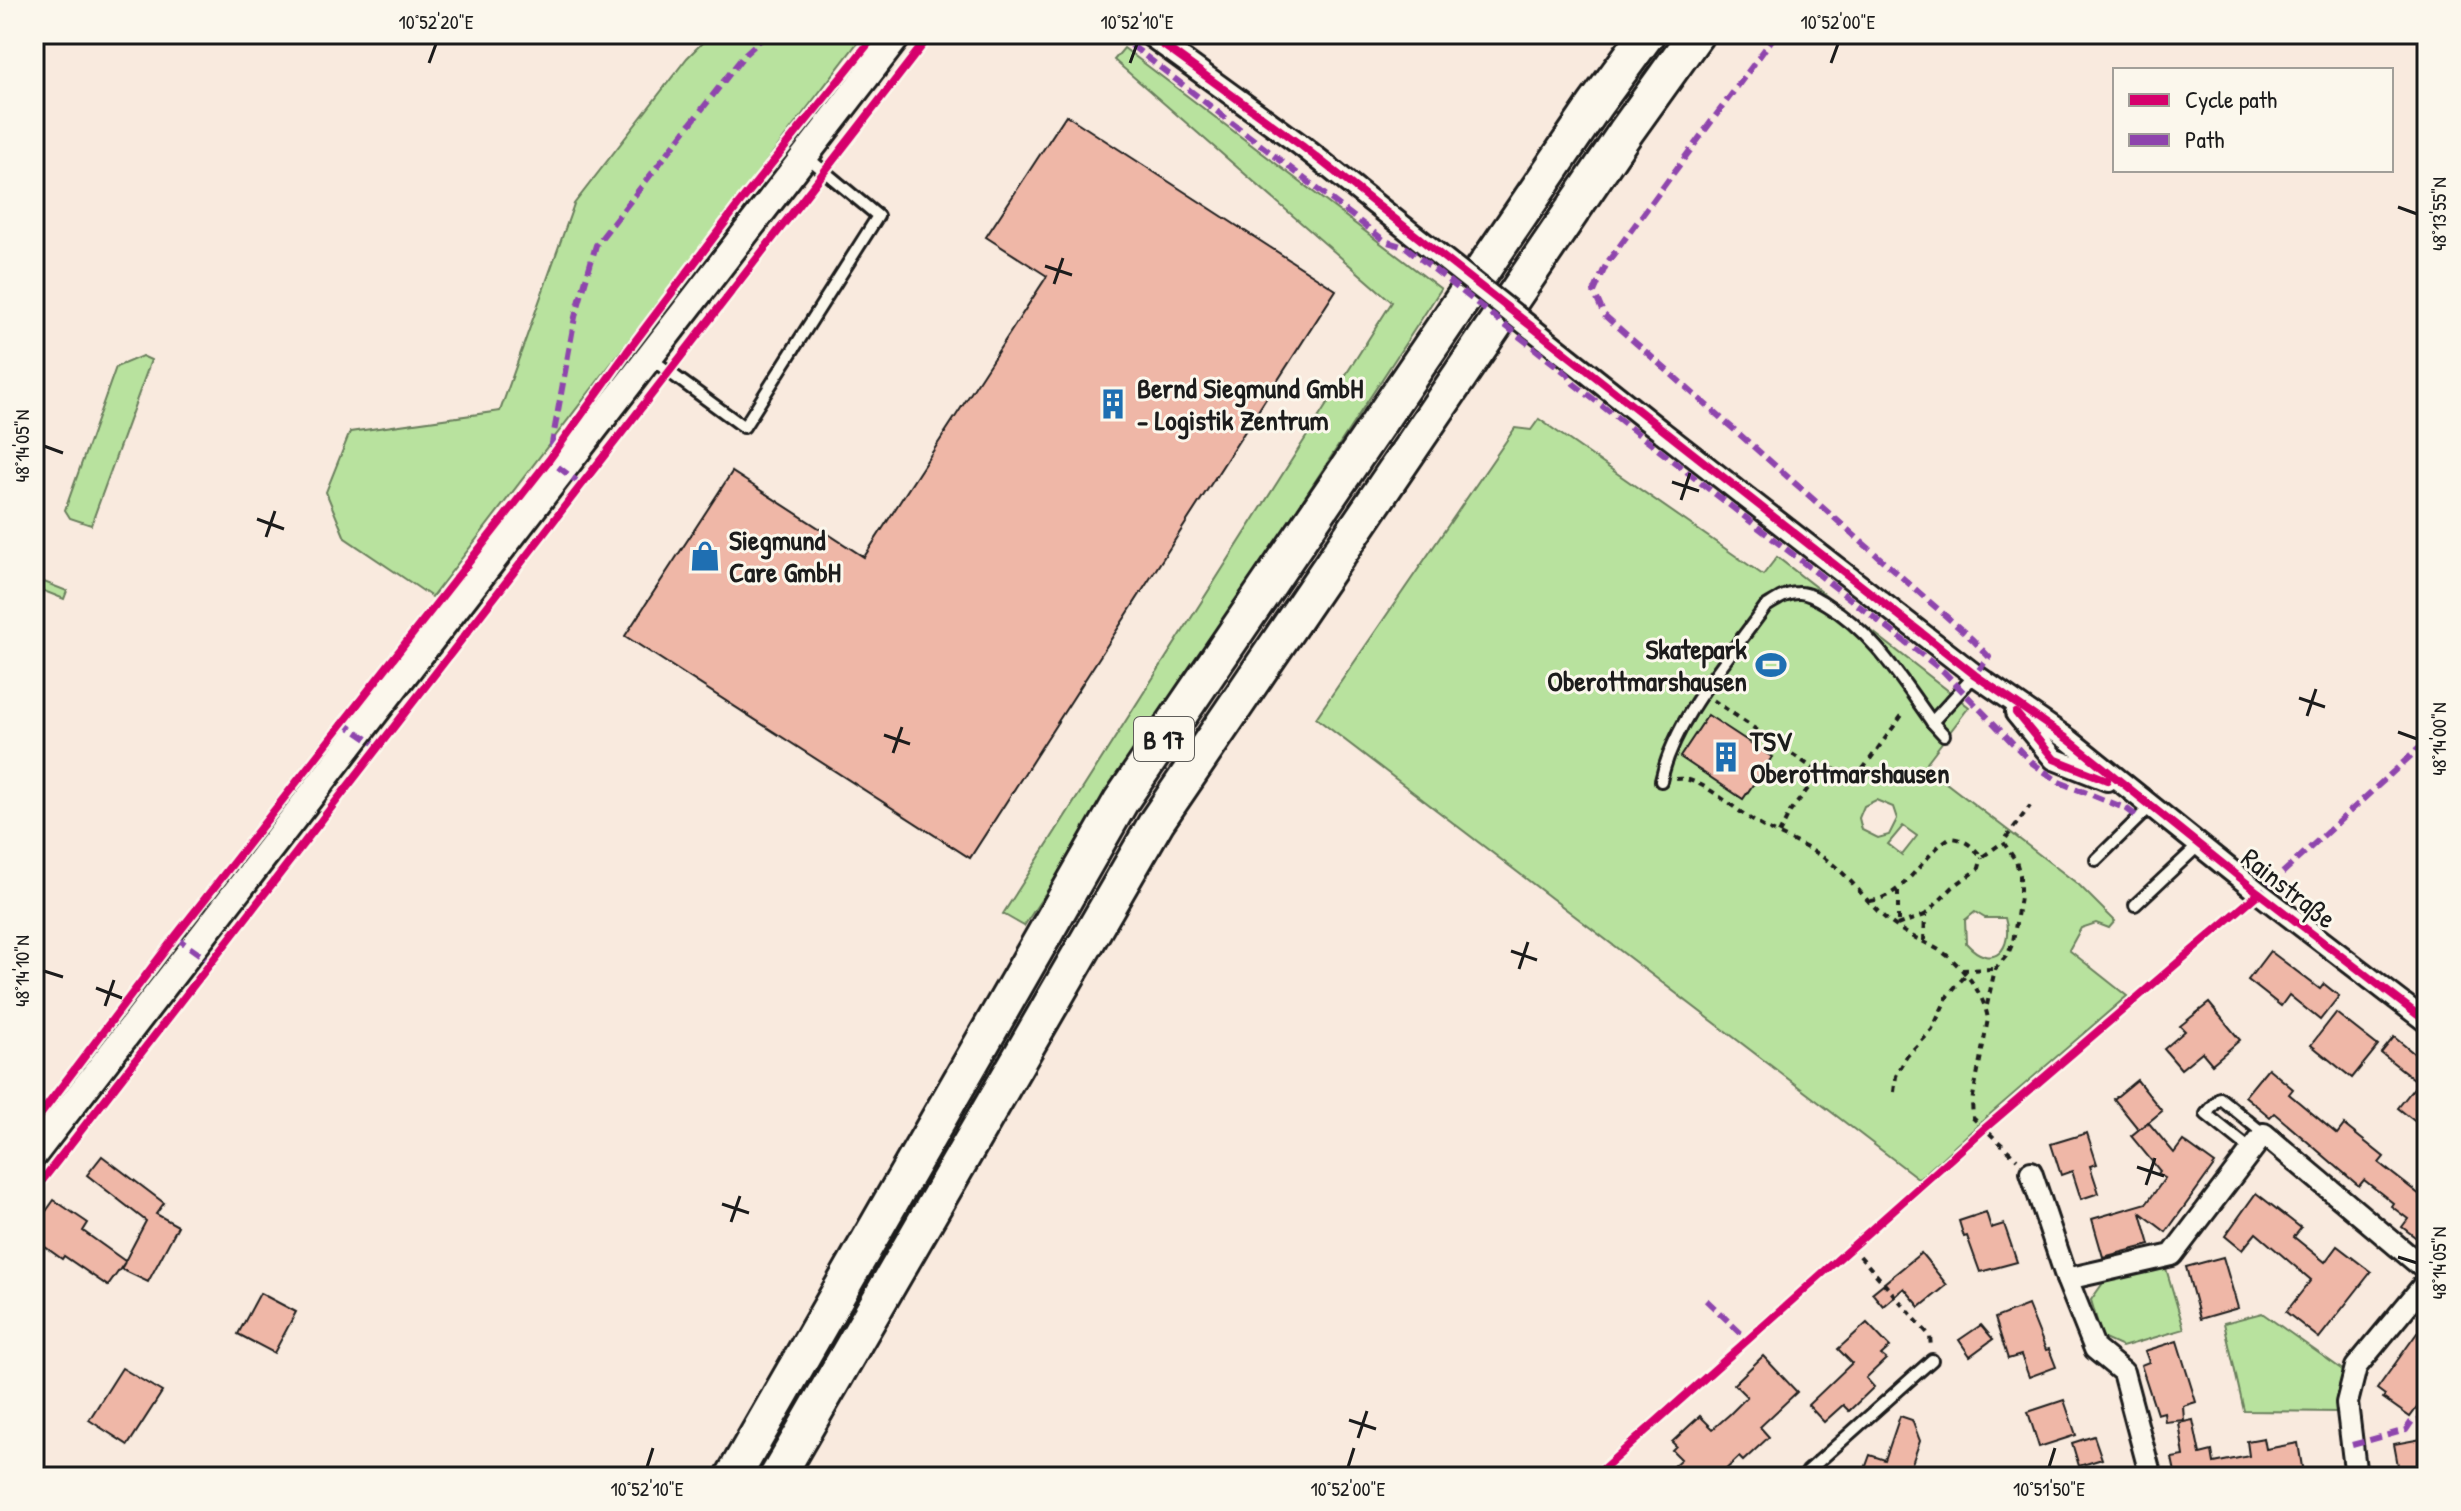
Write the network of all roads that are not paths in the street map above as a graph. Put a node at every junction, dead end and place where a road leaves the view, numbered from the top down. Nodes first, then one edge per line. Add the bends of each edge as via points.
1 (899, 34) edge
2 (1148, 34) edge
3 (1647, 34) edge
4 (1696, 34) edge
5 (805, 155) junction
6 (649, 357) junction
7 (1975, 675) junction
8 (1932, 722) junction
9 (1944, 735) dead end
10 (1661, 781) road end
11 (2150, 807) junction
12 (2199, 845) junction
13 (2096, 860) dead end
14 (2135, 905) dead end
15 (2427, 1022) edge
16 (2257, 1142) junction
17 (34, 1154) edge
18 (2031, 1172) road end
19 (2427, 1271) edge
20 (2067, 1279) junction
21 (2427, 1281) edge
22 (1932, 1360) road end
23 (733, 1477) edge
24 (777, 1477) edge
25 (1804, 1477) edge
26 (2151, 1477) edge
27 (2356, 1477) edge

1 - 5 street
2 - 7 street, Rainstraße, bridge via 1302,146
3 - 23 highway, B 17 via 1121,801
4 - 24 highway, B 17 via 1157,821
5 - 6 street
5 - 6 lane via 878,216 744,427
6 - 17 street
7 - 8 lane
7 - 11 street, Rainstraße via 2069,740
8 - 9 lane
8 - 10 lane via 1865,633 1800,592 1765,607 1681,728
11 - 12 street, Rainstraße
11 - 13 lane
12 - 14 lane
12 - 15 street, Rainstraße
16 - 16 lane via 2220,1098 2206,1114
16 - 19 street
16 - 20 street via 2172,1255
18 - 20 street
20 - 26 street via 2095,1349 2123,1372
21 - 27 street via 2356,1367 2347,1403
22 - 25 lane

